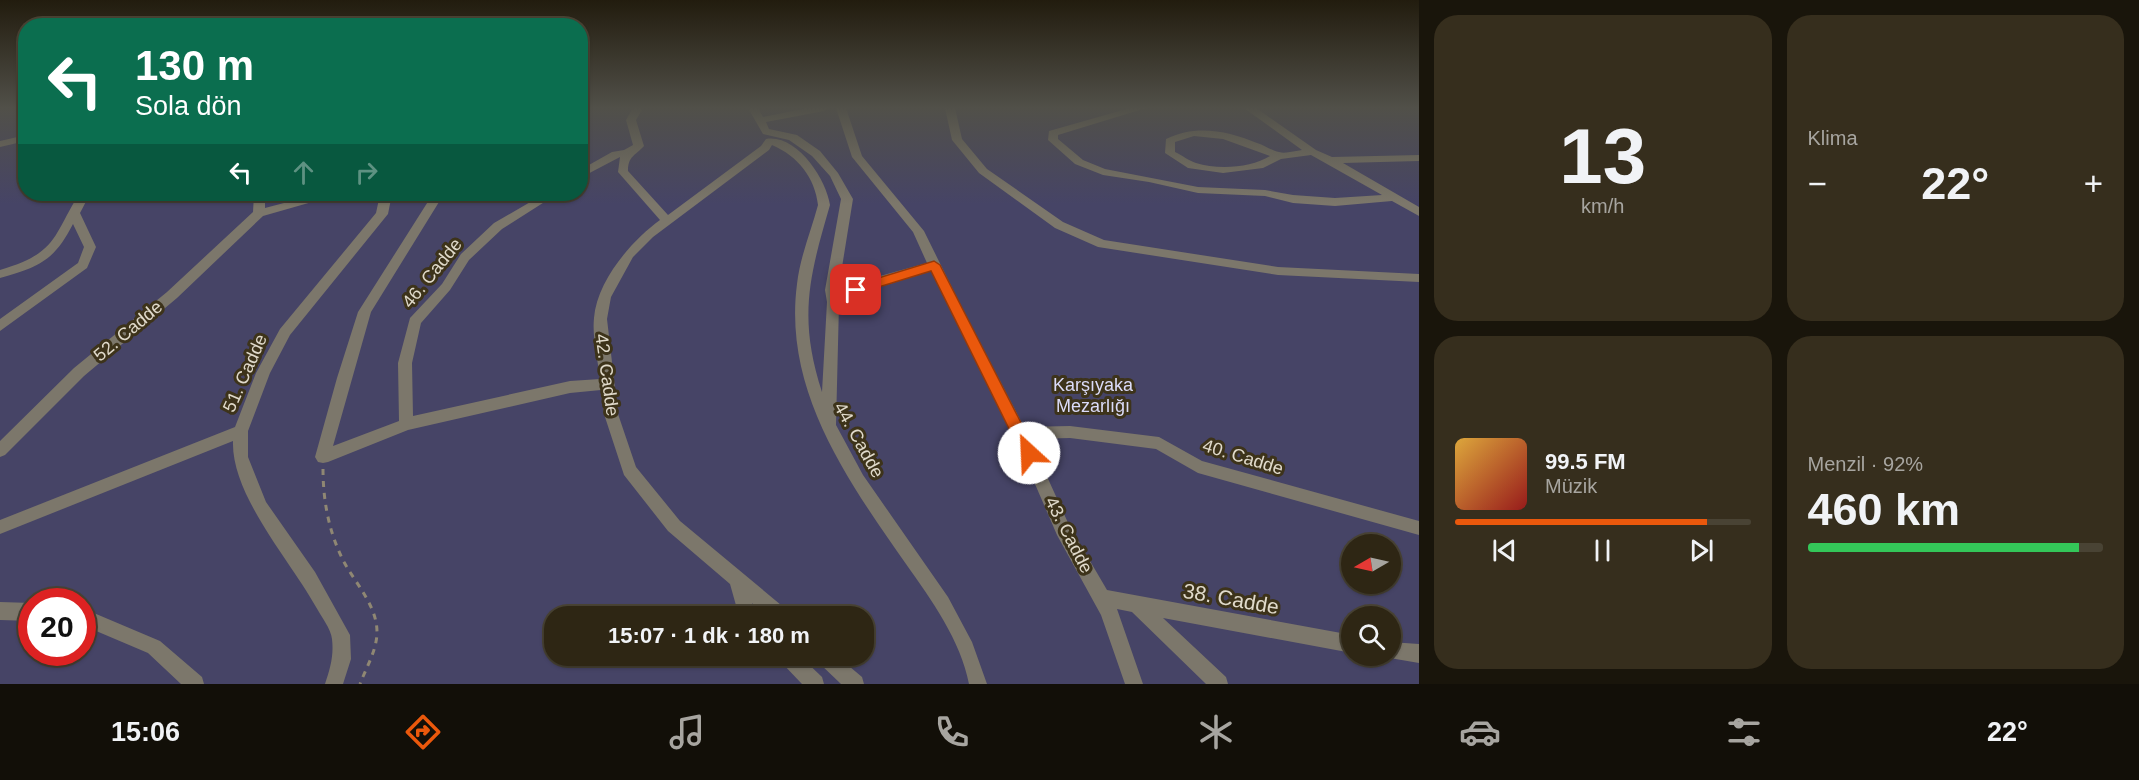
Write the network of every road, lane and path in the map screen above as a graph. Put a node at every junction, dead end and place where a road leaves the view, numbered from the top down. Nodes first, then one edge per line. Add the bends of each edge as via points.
1 (18, 140) edge
2 (637, 140) edge
3 (768, 140) edge
4 (776, 140) edge
5 (798, 140) edge
6 (851, 140) edge
7 (957, 140) edge
8 (1053, 140) edge
9 (1171, 140) edge
10 (1236, 140) edge
11 (1295, 140) edge
12 (0, 144) edge
13 (1312, 152) junction
14 (627, 153) junction
15 (1278, 156) junction
16 (1419, 158) edge
17 (1330, 160) junction
18 (588, 171) edge
19 (1392, 198) junction
20 (79, 201) edge
21 (260, 201) edge
22 (280, 201) edge
23 (303, 201) edge
24 (385, 201) edge
25 (539, 201) edge
26 (433, 202) dead end
27 (73, 211) junction
28 (1419, 212) edge
29 (259, 213) junction
30 (667, 221) junction
31 (934, 265) junction
32 (0, 274) edge
33 (1419, 278) edge
34 (833, 302) junction
35 (0, 326) edge
36 (607, 384) junction
37 (406, 424) junction
38 (829, 429) junction
39 (241, 431) junction
40 (1020, 433) junction
41 (0, 451) edge
42 (323, 457) junction
43 (0, 527) edge
44 (1419, 528) edge
45 (737, 579) junction
46 (1102, 598) junction
47 (1137, 605) junction
48 (744, 606) edge
49 (769, 606) edge
50 (0, 611) edge
51 (18, 612) edge
52 (96, 622) edge
53 (1341, 642) edge
54 (1401, 651) edge
55 (1418, 652) edge
56 (797, 666) edge
57 (835, 666) edge
58 (195, 684) edge
59 (334, 684) edge
60 (360, 684) edge
61 (815, 684) edge
62 (855, 684) edge
63 (978, 684) edge
64 (1134, 684) edge
65 (1218, 684) edge

1 - 12 lane
2 - 14 lane via 639,146
3 - 30 lane, 42. Cadde via 765,148
4 - 38 lane, 44. Cadde via 796,153 824,193 803,284 801,340 818,406
5 - 34 lane via 824,163 847,199 831,290
6 - 31 lane, 43. Cadde via 857,157 918,231
7 - 33 lane via 982,171 1059,225 1102,244 1278,271
8 - 19 lane via 1078,162 1103,172 1198,190 1335,202
9 - 15 lane via 1170,153 1192,166 1223,170 1263,165
10 - 15 lane
11 - 13 lane
13 - 15 lane
13 - 17 lane
14 - 18 lane via 616,154
14 - 30 lane via 623,171
16 - 17 lane
17 - 19 lane
19 - 28 lane
20 - 27 lane
21 - 29 lane
22 - 29 lane, 52. Cadde
23 - 29 lane, 52. Cadde
24 - 39 lane, 51. Cadde via 382,214 285,332 263,373
25 - 37 lane, 46. Cadde via 498,226 465,257 446,287 415,321 405,363
26 - 42 lane via 365,312
27 - 32 lane via 46,256 30,266
27 - 35 lane via 90,247 84,265
29 - 41 lane, 52. Cadde via 172,295 79,372
30 - 36 lane, 42. Cadde via 628,255 605,297 600,320
31 - 34 lane via 874,283
31 - 40 lane, 43. Cadde
34 - 38 lane
36 - 37 lane via 570,387
36 - 45 lane, 42. Cadde via 611,414 629,470 674,526
37 - 42 lane
38 - 63 lane, 44. Cadde via 863,488 946,605
39 - 43 lane
39 - 59 lane, 51. Cadde via 240,458 260,506 309,578 340,635 342,659
40 - 44 lane, 40. Cadde via 1070,432 1159,443 1198,466
40 - 46 lane, 43. Cadde via 1063,530
42 - 60 path via 329,525 365,594 378,631
45 - 48 lane
45 - 49 lane, 42. Cadde
46 - 47 lane, 38. Cadde
46 - 64 lane, 43. Cadde
47 - 53 lane, 38. Cadde
47 - 65 lane
50 - 51 lane
52 - 58 lane via 154,647
54 - 55 lane
56 - 61 lane
57 - 62 lane

